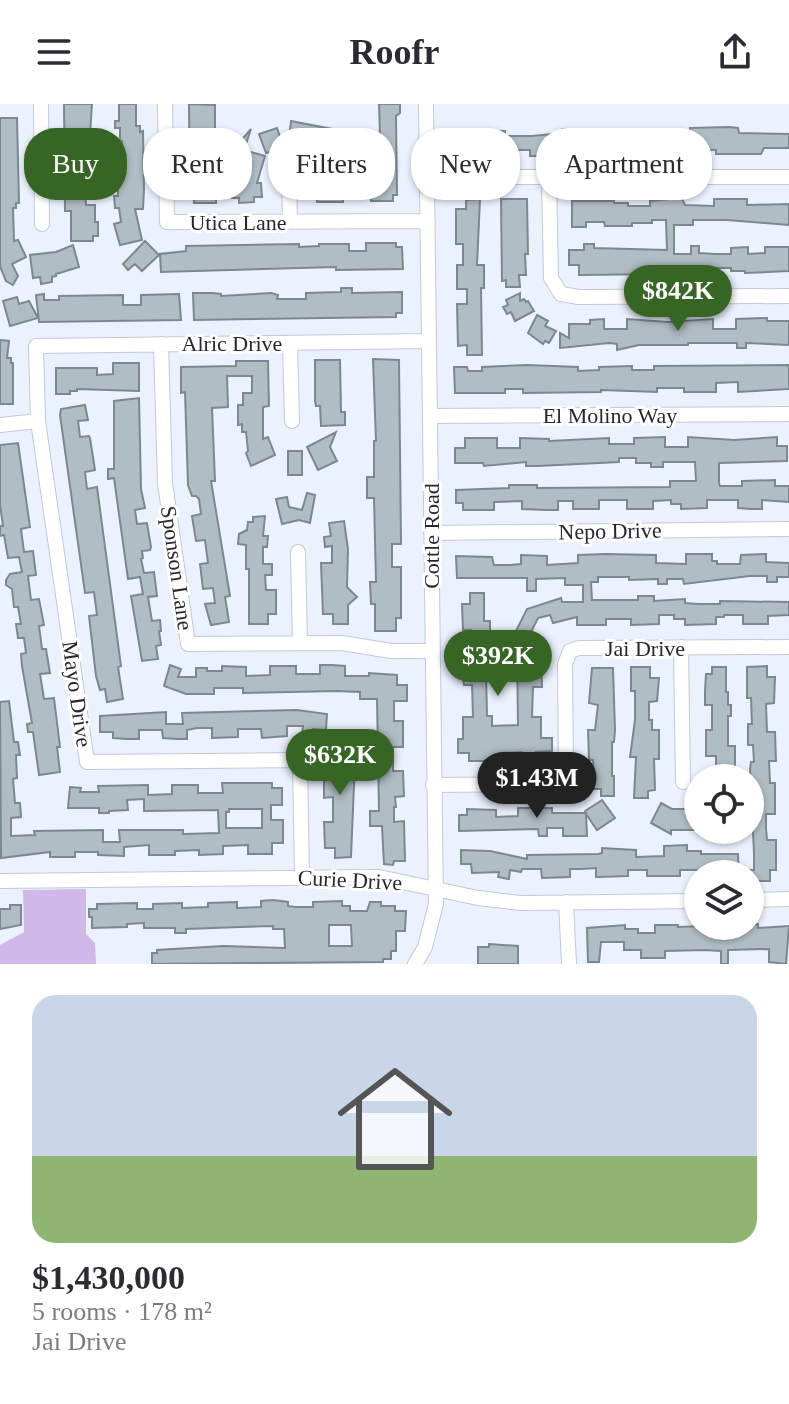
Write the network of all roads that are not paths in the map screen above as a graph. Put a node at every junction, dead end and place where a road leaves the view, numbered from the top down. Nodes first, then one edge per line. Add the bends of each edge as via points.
1 (41, 104) edge
2 (165, 104) edge
3 (426, 104) edge
4 (426, 128) edge
5 (712, 177) edge
6 (789, 177) edge
7 (290, 200) edge
8 (428, 200) edge
9 (549, 200) edge
10 (290, 221) junction
11 (428, 221) junction
12 (42, 224) dead end
13 (789, 296) edge
14 (429, 341) junction
15 (290, 343) junction
16 (161, 344) junction
17 (36, 346) joint
18 (789, 414) edge
19 (430, 416) junction
20 (38, 421) junction
21 (292, 421) dead end
22 (0, 425) edge
23 (789, 529) edge
24 (431, 533) junction
25 (298, 552) dead end
26 (300, 643) junction
27 (681, 647) junction
28 (789, 647) edge
29 (432, 651) junction
30 (683, 782) dead end
31 (433, 785) junction
32 (302, 877) junction
33 (0, 881) edge
34 (435, 888) junction
35 (789, 899) edge
36 (764, 900) edge
37 (684, 901) edge
38 (566, 902) junction
39 (415, 964) edge
40 (569, 964) edge

1 - 12 street
2 - 10 street, Utica Lane via 167,222
3 - 4 street, Cottle Road
5 - 6 street
7 - 10 street
8 - 11 street, Cottle Road
9 - 13 street via 551,278 561,294
10 - 11 street, Utica Lane
11 - 14 street, Cottle Road
14 - 15 street, Alric Drive
14 - 19 street, Cottle Road
15 - 16 street, Alric Drive
15 - 21 street
16 - 17 street, Alric Drive
16 - 26 street, Sponson Lane via 165,483 188,644
17 - 20 street, Mayo Drive
18 - 19 street, El Molino Way
19 - 24 street, Cottle Road
20 - 22 street
20 - 32 street, Mayo Drive via 87,762 300,760
23 - 24 street, Nepo Drive
24 - 29 street, Cottle Road
25 - 26 street
26 - 29 street, Sponson Lane
27 - 28 street, Jai Drive
27 - 30 street
27 - 31 street, Jai Drive via 570,651 565,664 562,781
29 - 31 street, Cottle Road
31 - 34 street, Cottle Road
32 - 33 street, Curie Drive
32 - 34 street, Curie Drive via 379,877
34 - 38 street, Curie Drive via 520,903
34 - 39 street, Cottle Road via 429,936
35 - 36 street
37 - 38 street, Curie Drive
38 - 40 street

